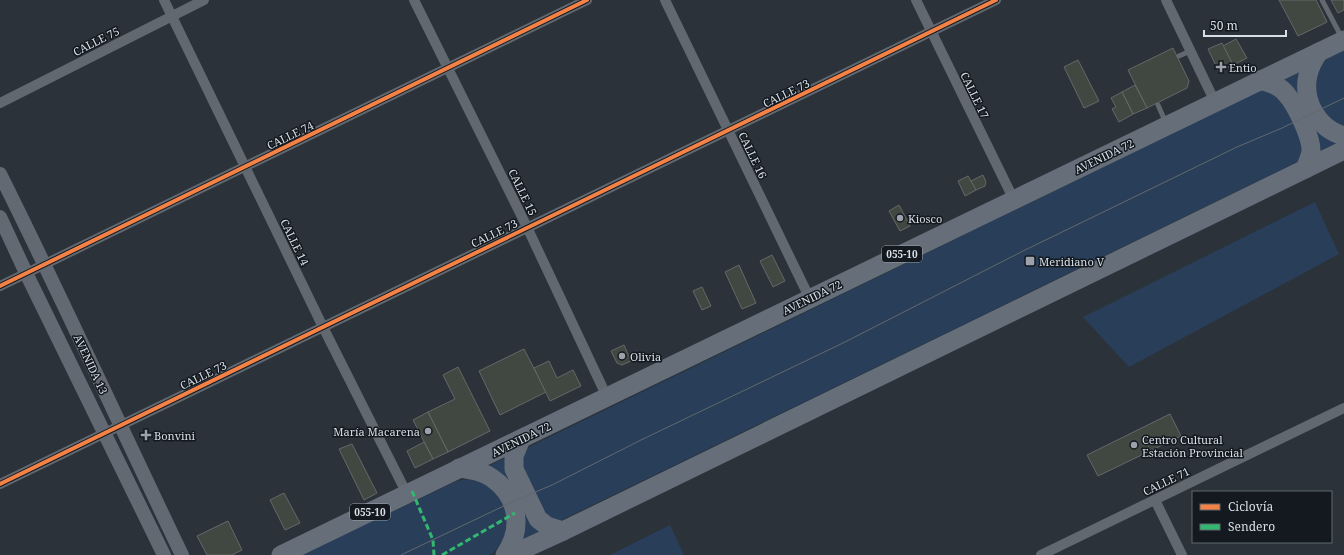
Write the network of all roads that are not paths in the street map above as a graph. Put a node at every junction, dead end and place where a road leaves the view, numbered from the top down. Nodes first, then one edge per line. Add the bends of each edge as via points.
1 (164, 0) edge
2 (204, 0) edge
3 (414, 0) edge
4 (587, 0) edge
5 (665, 0) edge
6 (916, 0) edge
7 (996, 0) edge
8 (1166, 0) edge
9 (1322, 0) edge
10 (172, 16) junction
11 (931, 33) junction
12 (1343, 40) edge
13 (1190, 51) junction
14 (1319, 52) junction
15 (1179, 56) dead end
16 (448, 68) junction
17 (1260, 80) junction
18 (1215, 102) junction
19 (0, 103) edge
20 (1158, 105) dead end
21 (1168, 125) junction
22 (728, 131) junction
23 (1344, 136) edge
24 (1344, 150) edge
25 (246, 166) junction
26 (1305, 169) junction
27 (0, 174) edge
28 (1014, 200) junction
29 (0, 218) edge
30 (527, 227) junction
31 (45, 264) junction
32 (26, 274) junction
33 (0, 286) edge
34 (810, 299) junction
35 (323, 327) junction
36 (607, 397) junction
37 (1344, 408) edge
38 (120, 426) junction
39 (104, 433) junction
40 (521, 439) junction
41 (460, 468) junction
42 (0, 484) edge
43 (407, 494) junction
44 (1155, 500) junction
45 (563, 531) junction
46 (164, 555) edge
47 (182, 555) edge
48 (281, 555) edge
49 (505, 555) edge
50 (511, 555) edge
51 (1041, 555) edge
52 (1182, 555) edge

1 - 10 street, CALLE 14
2 - 10 street, CALLE 75
3 - 16 street, CALLE 15
4 - 16 street, CALLE 74
5 - 22 street, CALLE 16
6 - 11 street, CALLE 17
7 - 11 street, CALLE 73
8 - 13 street
9 - 12 lane
10 - 19 street, CALLE 75
10 - 25 street, CALLE 14
11 - 22 street, CALLE 73
11 - 28 street, CALLE 17
12 - 14 highway, AVENIDA 72 / 055-10
13 - 15 lane
13 - 18 street
14 - 17 highway, AVENIDA 72 / 055-10
14 - 23 highway via 1308,75 1309,100 1318,119 1327,128
16 - 25 street, CALLE 74
16 - 30 street, CALLE 15
17 - 18 highway, AVENIDA 72 / 055-10
17 - 26 highway via 1275,85 1287,94 1301,119 1309,138 1311,152
18 - 21 highway, AVENIDA 72 / 055-10
20 - 21 lane
21 - 28 highway, AVENIDA 72 / 055-10
22 - 30 street, CALLE 73
22 - 34 street, CALLE 16
24 - 26 highway
25 - 31 street, CALLE 74
25 - 35 street, CALLE 14
26 - 45 highway
27 - 31 street, AVENIDA 13
28 - 34 highway, AVENIDA 72 / 055-10
29 - 32 street, AVENIDA 13
30 - 35 street, CALLE 73
30 - 36 street, CALLE 15
31 - 32 street, CALLE 74
31 - 38 street, AVENIDA 13
32 - 33 street, CALLE 74
32 - 39 street, AVENIDA 13
34 - 36 highway, AVENIDA 72 / 055-10
35 - 38 street, CALLE 73
35 - 43 street, CALLE 14
36 - 40 highway, AVENIDA 72 / 055-10
37 - 44 street, CALLE 71
38 - 39 street, CALLE 73
38 - 47 street, AVENIDA 13
39 - 42 street, CALLE 73
39 - 46 street, AVENIDA 13
40 - 41 highway, AVENIDA 72 / 055-10
40 - 45 highway via 514,456 514,469 538,519 547,526
41 - 43 highway, AVENIDA 72 / 055-10
41 - 49 highway via 477,471 491,478 503,488 512,502 516,530 512,545
43 - 48 highway, AVENIDA 72 / 055-10
44 - 51 street, CALLE 71
44 - 52 street
45 - 50 highway

